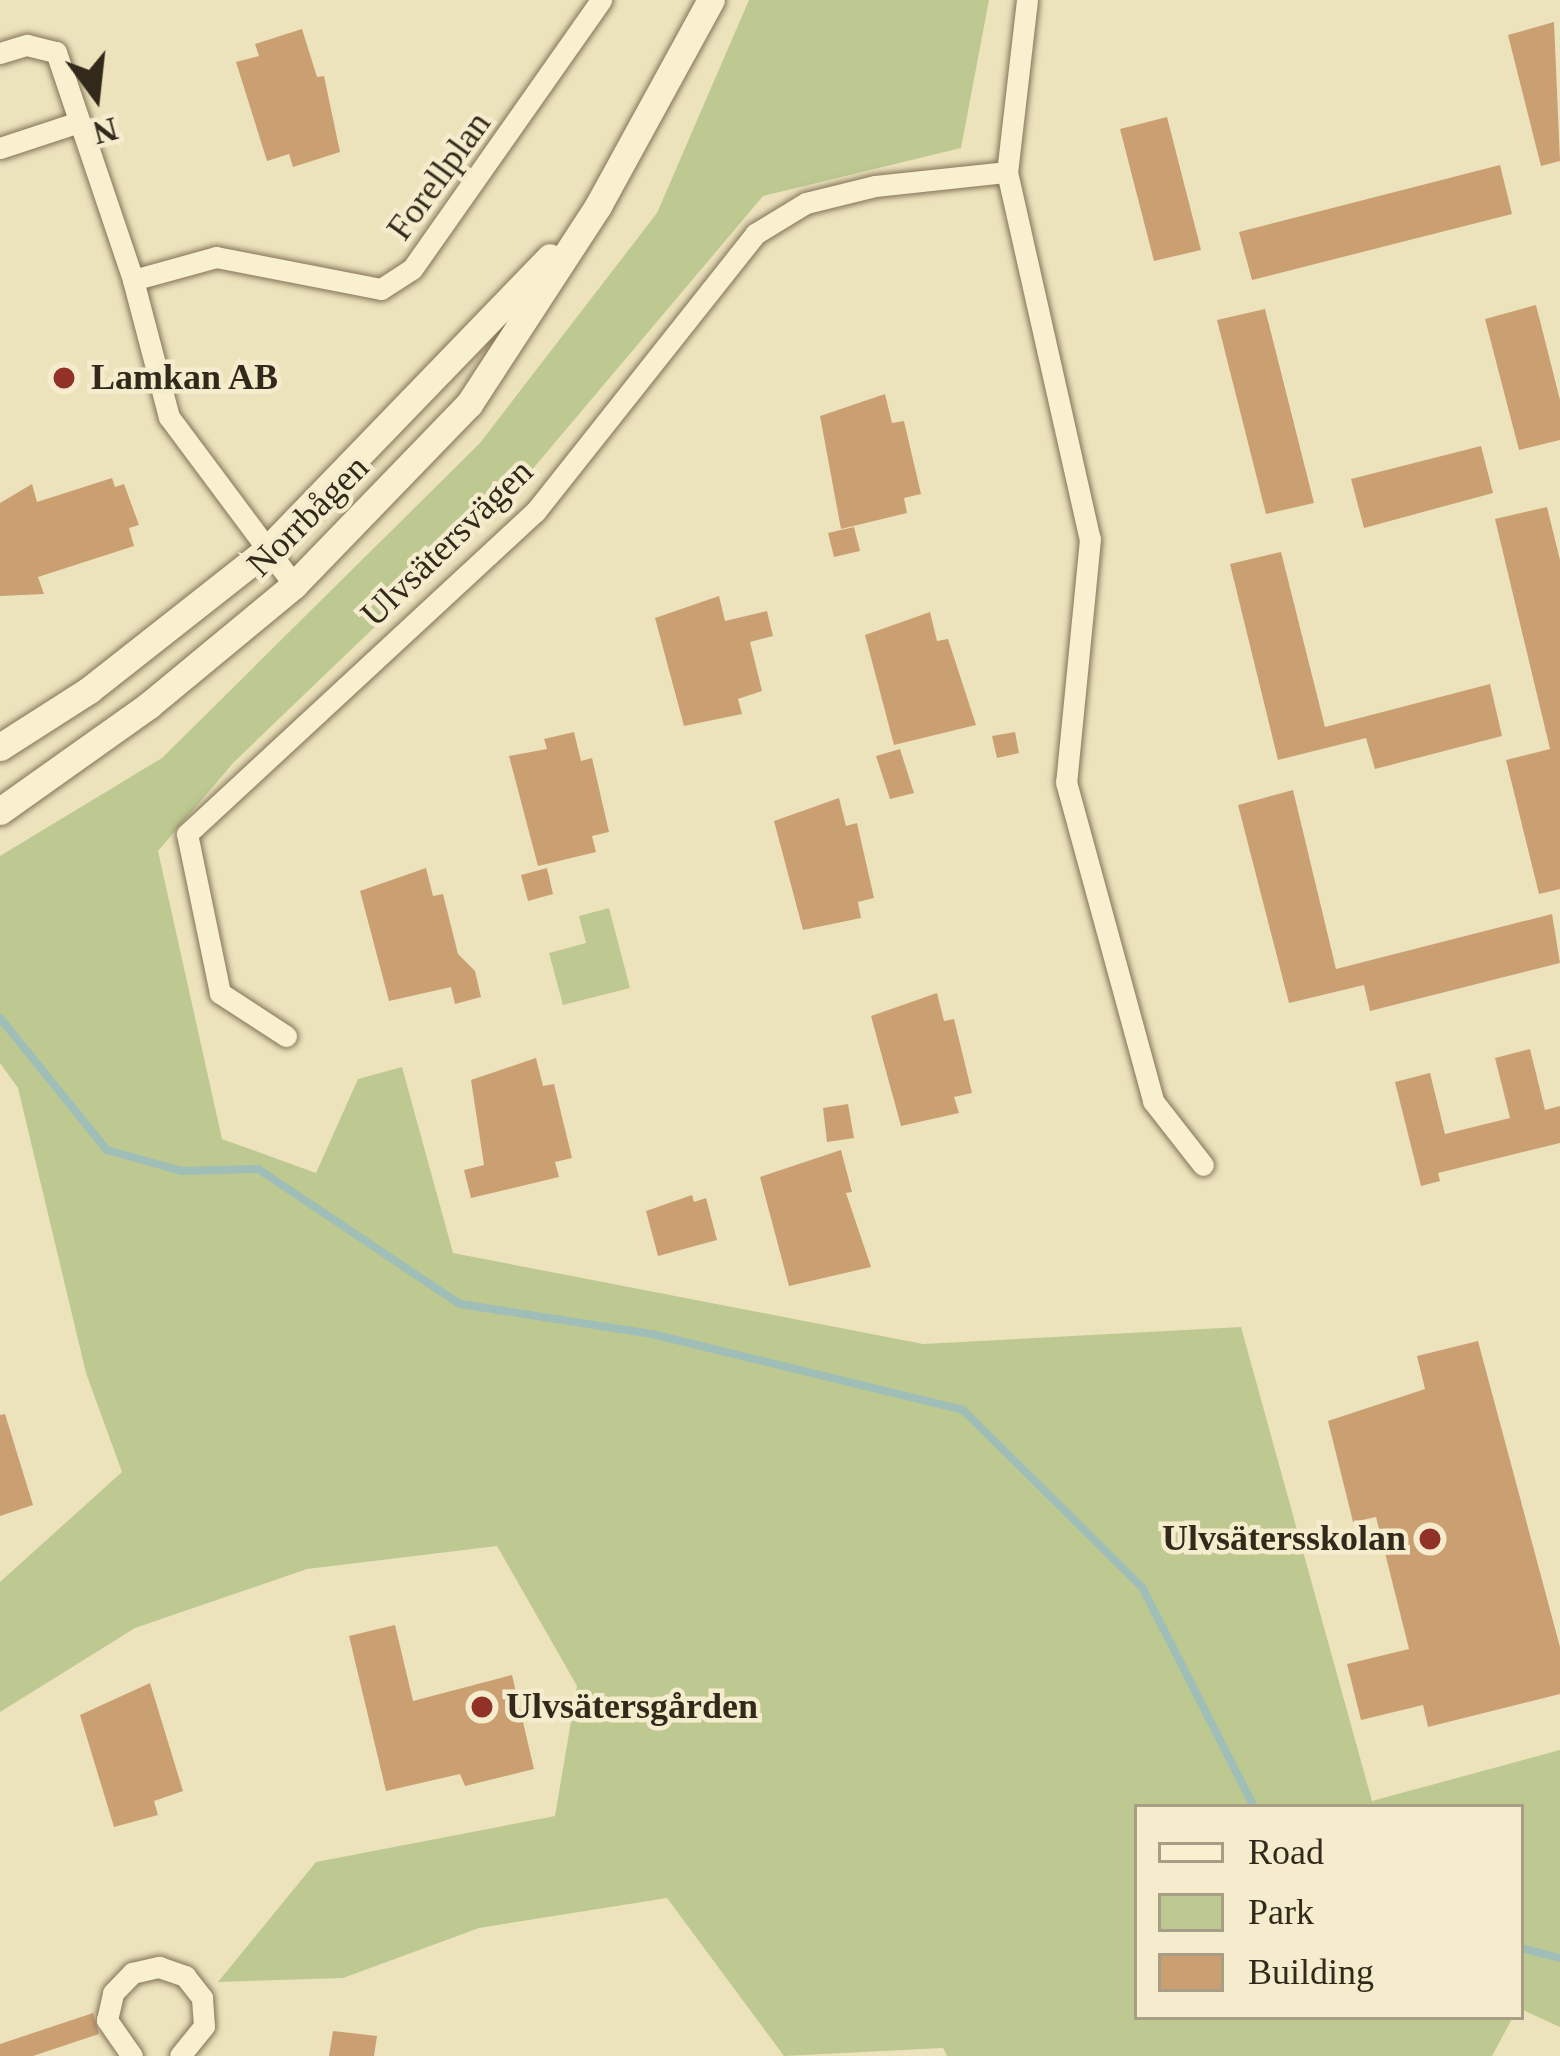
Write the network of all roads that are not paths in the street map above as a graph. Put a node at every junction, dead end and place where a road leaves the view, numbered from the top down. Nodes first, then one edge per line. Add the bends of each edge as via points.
1 (601, 0) edge
2 (711, 0) edge
3 (1027, 0) edge
4 (0, 53) edge
5 (79, 122) junction
6 (0, 148) edge
7 (1007, 172) junction
8 (598, 206) junction
9 (133, 280) junction
10 (267, 550) junction
11 (294, 585) junction
12 (0, 747) edge
13 (0, 811) edge
14 (286, 1036) dead end
15 (1203, 1165) dead end
16 (132, 2056) edge
17 (181, 2056) edge

1 - 9 street, Forellplan via 412,268 381,289 216,257
2 - 8 street, Norrbågen
3 - 7 street
4 - 5 street via 27,45 56,52
5 - 6 street
5 - 9 street
7 - 14 street, Ulvsätersvägen via 875,186 806,203 755,234 535,512 188,834 220,993
7 - 15 street via 1090,539 1066,782 1153,1101
8 - 10 street, Norrbågen
8 - 11 street, Norrbågen via 469,404
9 - 10 street via 169,417
10 - 11 street
10 - 12 street, Norrbågen via 89,691
11 - 13 street, Norrbågen via 149,705
16 - 17 street via 107,2020 113,1993 132,1973 159,1967 185,1976 202,1998 204,2026

